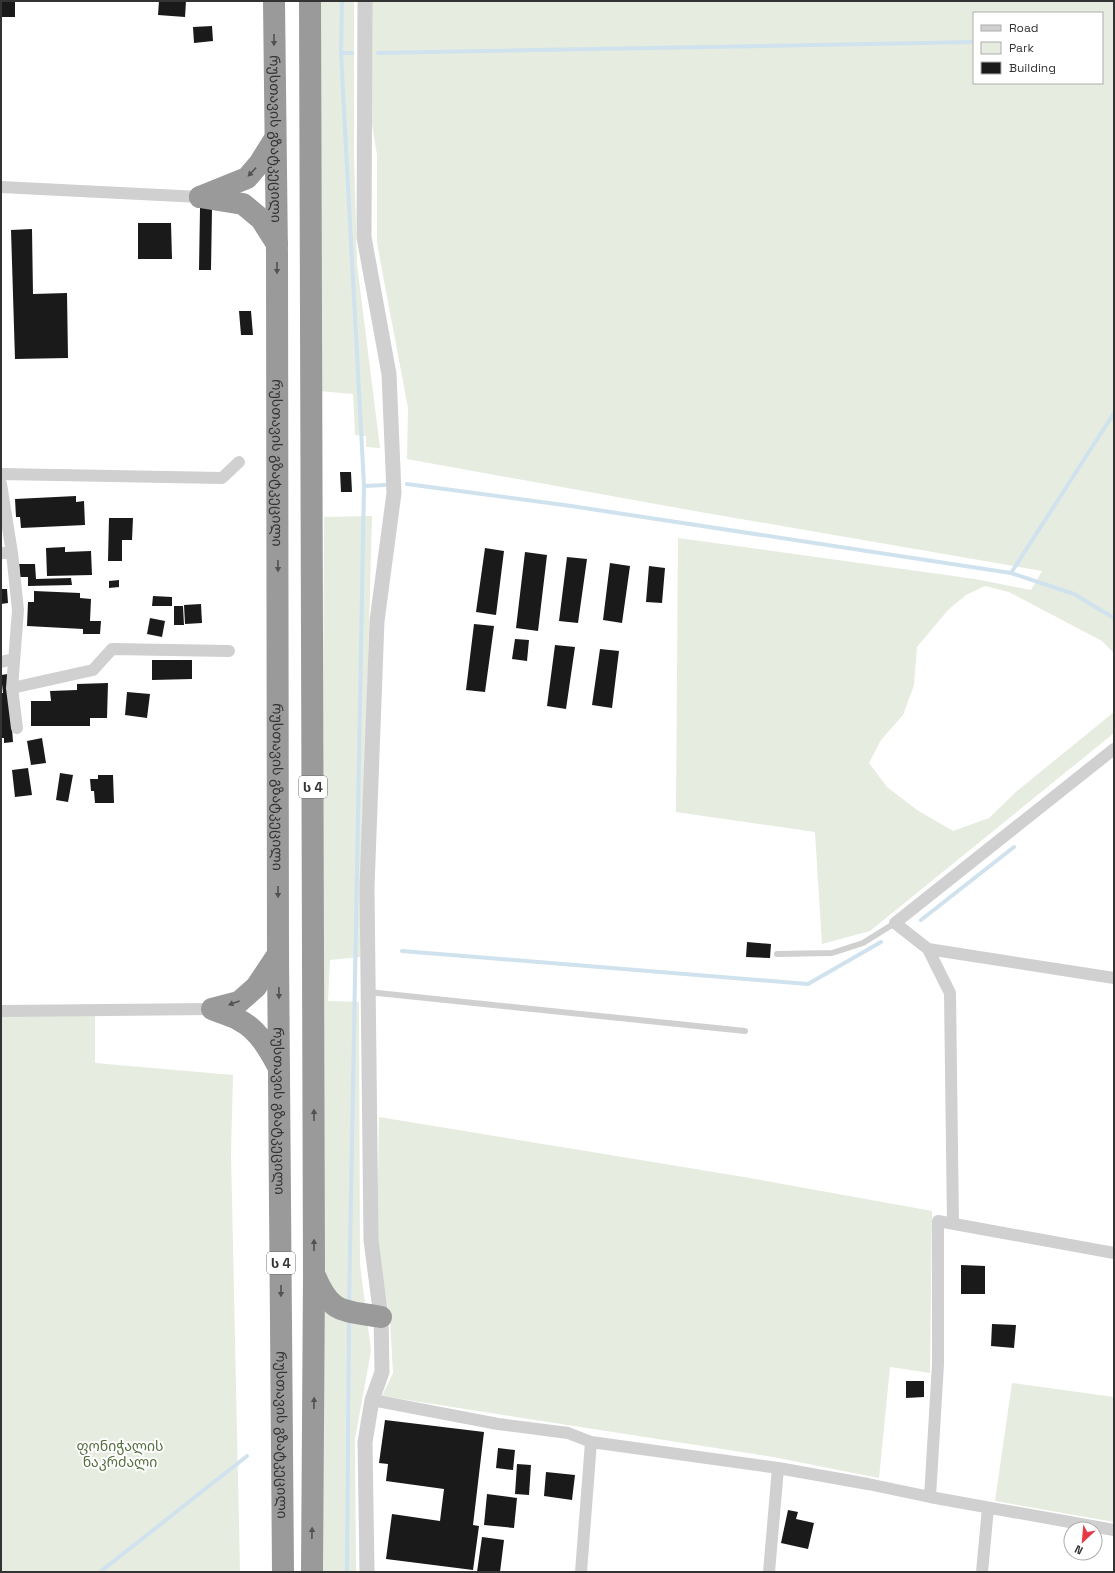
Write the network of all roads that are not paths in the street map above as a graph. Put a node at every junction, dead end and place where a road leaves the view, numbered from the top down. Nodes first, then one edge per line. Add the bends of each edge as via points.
1 (274, 1) edge
2 (310, 1) edge
3 (365, 1) edge
4 (274, 140) junction
5 (1, 187) edge
6 (200, 197) junction
7 (277, 244) junction
8 (240, 462) dead end
9 (1, 474) edge
10 (1, 484) edge
11 (7, 553) edge
12 (229, 651) dead end
13 (14, 659) junction
14 (1, 662) edge
15 (12, 688) junction
16 (17, 728) dead end
17 (1114, 749) edge
18 (895, 923) junction
19 (928, 949) junction
20 (278, 954) junction
21 (777, 954) dead end
22 (1114, 978) edge
23 (368, 992) junction
24 (212, 1009) junction
25 (1, 1011) edge
26 (745, 1031) dead end
27 (280, 1070) junction
28 (953, 1224) junction
29 (1114, 1254) edge
30 (314, 1275) junction
31 (342, 1311) junction
32 (373, 1315) junction
33 (314, 1347) junction
34 (372, 1400) junction
35 (591, 1442) junction
36 (778, 1468) junction
37 (930, 1497) junction
38 (988, 1508) junction
39 (1114, 1530) edge
40 (283, 1572) edge
41 (312, 1572) edge
42 (367, 1572) edge
43 (581, 1572) edge
44 (769, 1572) edge
45 (982, 1572) edge

1 -> 4 highway, რუსთავის გზატკეცილი / ს 4
30 -> 2 highway, ს 4
3 - 23 street via 364,237 389,374 394,493 377,621 367,887
4 -> 6 highway via 247,178
4 - 7 highway, რუსთავის გზატკეცილი / ს 4
5 - 6 street
6 - 7 highway via 243,204 261,219
7 -> 20 highway, რუსთავის გზატკეცილი / ს 4
8 - 9 street via 222,478
10 - 11 street
11 - 13 street via 18,610
12 - 15 street via 112,649 93,670
13 - 14 street
13 - 15 street
15 - 16 street
17 - 18 street
18 - 19 street
18 - 21 lane via 864,943 832,953
19 - 22 street
19 - 28 street via 950,993
20 -> 24 highway via 256,987 239,1002
20 -> 27 highway, რუსთავის გზატკეცილი / ს 4
23 - 26 lane
23 - 32 street
24 - 25 street
24 - 27 highway via 240,1020 255,1033 269,1050
27 -> 40 highway, რუსთავის გზატკეცილი / ს 4
28 - 29 street
28 - 37 street via 938,1221 938,1364
30 - 31 highway via 325,1295
30 - 33 highway, ს 4
31 - 32 highway
31 - 33 highway via 320,1333
32 - 34 street via 382,1372
41 -> 33 highway, ს 4
34 - 35 street via 498,1424 568,1433
34 - 42 street via 365,1442
35 - 36 street
35 - 43 street
36 - 37 street
36 - 44 street
37 - 38 street
38 - 39 street
38 - 45 street

